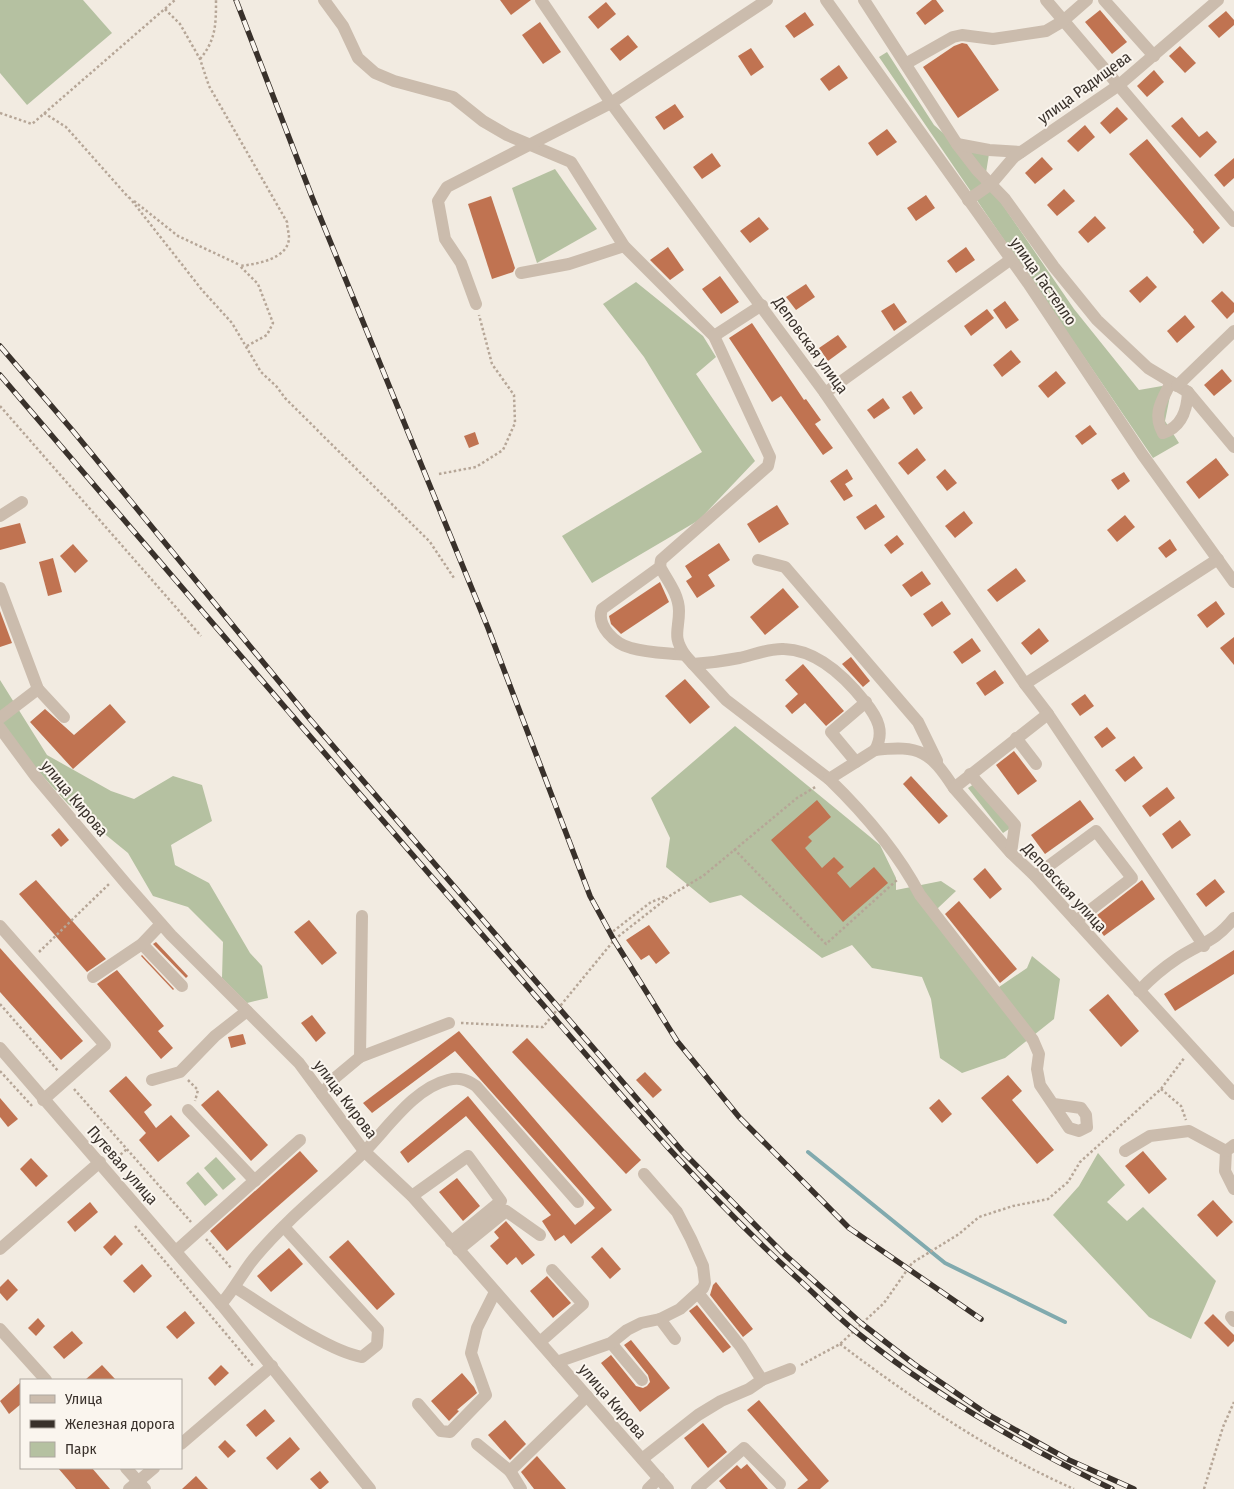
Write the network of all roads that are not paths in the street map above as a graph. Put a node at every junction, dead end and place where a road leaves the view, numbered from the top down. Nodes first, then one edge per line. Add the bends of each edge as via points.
1 (324, 0) edge
2 (541, 0) edge
3 (767, 0) edge
4 (826, 0) edge
5 (864, 0) edge
6 (1046, 0) edge
7 (1087, 0) edge
8 (1104, 0) edge
9 (1218, 0) edge
10 (1063, 21) junction
11 (1154, 56) junction
12 (907, 63) junction
13 (1119, 85) junction
14 (611, 103) junction
15 (957, 144) junction
16 (532, 145) junction
17 (1021, 152) junction
18 (991, 184) junction
19 (968, 200) junction
20 (1234, 222) edge
21 (624, 246) junction
22 (1010, 260) junction
23 (521, 273) dead end
24 (476, 304) road end
25 (762, 305) junction
26 (1234, 331) edge
27 (714, 336) junction
28 (1178, 387) junction
29 (826, 393) junction
30 (1234, 446) edge
31 (22, 502) dead end
32 (0, 516) edge
33 (1218, 559) junction
34 (758, 560) dead end
35 (660, 567) junction
36 (1234, 582) edge
37 (0, 588) edge
38 (689, 660) junction
39 (1025, 684) junction
40 (38, 689) junction
41 (866, 702) junction
42 (1048, 714) junction
43 (64, 717) dead end
44 (0, 718) edge
45 (0, 728) edge
46 (1016, 738) junction
47 (875, 750) junction
48 (856, 762) junction
49 (937, 762) junction
50 (1036, 764) dead end
51 (970, 774) junction
52 (829, 779) junction
53 (954, 788) junction
54 (1011, 853) junction
55 (1035, 876) junction
56 (362, 916) dead end
57 (1234, 918) edge
58 (1076, 921) junction
59 (161, 924) junction
60 (0, 926) edge
61 (142, 944) junction
62 (1204, 946) junction
63 (93, 977) dead end
64 (182, 986) dead end
65 (1139, 991) junction
66 (247, 1011) junction
67 (449, 1023) road end
68 (0, 1048) edge
69 (360, 1057) junction
70 (152, 1080) dead end
71 (322, 1094) junction
72 (1234, 1094) edge
73 (43, 1100) junction
74 (1054, 1104) dead end
75 (190, 1112) road end
76 (300, 1140) dead end
77 (1230, 1148) edge
78 (1125, 1150) dead end
79 (364, 1151) junction
80 (100, 1162) junction
81 (644, 1174) dead end
82 (255, 1181) junction
83 (1234, 1189) edge
84 (412, 1196) junction
85 (578, 1202) dead end
86 (284, 1227) junction
87 (540, 1235) dead end
88 (454, 1246) junction
89 (0, 1249) edge
90 (176, 1251) junction
91 (552, 1270) dead end
92 (239, 1284) junction
93 (496, 1292) junction
94 (698, 1293) junction
95 (221, 1304) junction
96 (660, 1319) junction
97 (0, 1329) edge
98 (675, 1339) dead end
99 (540, 1342) junction
100 (611, 1343) junction
101 (557, 1362) junction
102 (272, 1366) junction
103 (790, 1369) road end
104 (45, 1379) edge
105 (642, 1380) dead end
106 (762, 1380) junction
107 (587, 1396) junction
108 (418, 1404) dead end
109 (182, 1443) edge
110 (477, 1444) dead end
111 (642, 1458) junction
112 (127, 1469) edge
113 (153, 1469) edge
114 (510, 1471) junction
115 (659, 1478) junction
116 (780, 1484) dead end
117 (137, 1486) edge
118 (370, 1489) edge
119 (521, 1489) edge
120 (648, 1489) edge
121 (668, 1489) edge
122 (697, 1489) edge

1 - 16 street via 343,26 358,58 375,73 453,97 483,121
2 - 14 street, Деповская улица
3 - 14 street
4 - 19 street, улица Гастелло
5 - 12 street, улица Гастелло
6 - 10 street
7 - 10 street
8 - 11 street
9 - 11 street, улица Радищева
10 - 12 street via 1046,31 993,40 962,35 953,37
10 - 13 street
11 - 13 street, улица Радищева
12 - 15 street, улица Гастелло
13 - 17 street, улица Радищева
13 - 20 street
14 - 16 street
14 - 25 street, Деповская улица
15 - 17 street
15 - 18 street, улица Гастелло
16 - 21 street via 571,162
16 - 24 street via 447,187 438,201 445,239 461,263
17 - 18 street, улица Радищева
18 - 19 street, улица Радищева
18 - 28 street, улица Гастелло via 1097,320 1148,368
19 - 22 street, улица Гастелло
21 - 23 street via 568,264
21 - 27 street
22 - 29 street
22 - 33 street, улица Гастелло
25 - 27 street
25 - 29 street, Деповская улица
26 - 28 street
27 - 35 street via 770,457 768,466 661,560
28 - 30 street, улица Гастелло
29 - 39 street, Деповская улица
31 - 32 street
33 - 36 street, улица Гастелло
33 - 39 street
34 - 49 street, Деповская улица via 785,567 918,722
35 - 38 street via 677,597 678,645
35 - 38 street via 602,609 600,624 630,648
37 - 40 street
38 - 41 street via 727,660 782,649 802,651 848,681
38 - 52 street via 726,700
39 - 42 street, Деповская улица
40 - 43 street
40 - 44 street
41 - 47 street via 881,730
41 - 48 street via 831,732
42 - 46 street
42 - 62 street, Деповская улица
45 - 59 street, улица Кирова via 36,777
46 - 50 street
46 - 51 street
47 - 48 street
47 - 49 street via 896,747 922,752
48 - 52 street
49 - 53 street, Деповская улица
51 - 53 street
51 - 54 street via 1015,825
52 - 74 street via 853,803 907,870 920,895 1033,1040 1039,1054 1040,1085
53 - 54 street, Деповская улица
54 - 55 street, Деповская улица
55 - 58 street, Деповская улица
55 - 58 street via 1096,831 1132,878
56 - 69 street
57 - 62 street via 1223,932
58 - 65 street, Деповская улица
59 - 61 street
59 - 66 street, улица Кирова
60 - 73 street via 105,1044
61 - 63 street
61 - 64 street
62 - 65 street via 1156,973
65 - 72 street, Деповская улица
66 - 70 street via 215,1036 180,1072
66 - 71 street, улица Кирова via 282,1043
67 - 69 street
68 - 73 street, Путевая улица
69 - 71 street
71 - 79 street, улица Кирова
73 - 80 street, Путевая улица
75 - 82 street
76 - 82 street
77 - 78 street via 1190,1131 1150,1136
77 - 83 street via 1225,1171
79 - 84 street, улица Кирова
79 - 85 street via 391,1121 428,1089 448,1080 463,1078 476,1086
79 - 86 street
80 - 89 street
80 - 90 street, Путевая улица
81 - 94 street via 677,1212 692,1238 705,1283
82 - 90 street
84 - 88 street, улица Кирова
84 - 88 street via 468,1156 501,1201
86 - 92 street via 255,1257
86 - 92 street via 378,1330 377,1345 362,1357 349,1355 300,1328
87 - 88 street via 506,1211
88 - 93 street, улица Кирова
90 - 95 street, Путевая улица
91 - 99 street via 583,1304
92 - 95 street
93 - 99 street, улица Кирова
93 - 108 street via 477,1328 471,1353 486,1395 450,1432 441,1431
94 - 96 street via 680,1309
94 - 106 street via 741,1347
95 - 102 street, Путевая улица
96 - 98 street
96 - 100 street via 641,1322
97 - 104 street
99 - 101 street, улица Кирова
100 - 101 street
100 - 105 street
101 - 107 street, улица Кирова
102 - 109 street
102 - 118 street, Путевая улица
103 - 106 street
106 - 111 street via 698,1414
107 - 111 street, улица Кирова
107 - 114 street
110 - 114 street
111 - 115 street, улица Кирова
112 - 117 street
113 - 117 street
114 - 119 street
115 - 120 street
115 - 121 street, улица Кирова
116 - 122 street via 744,1448

